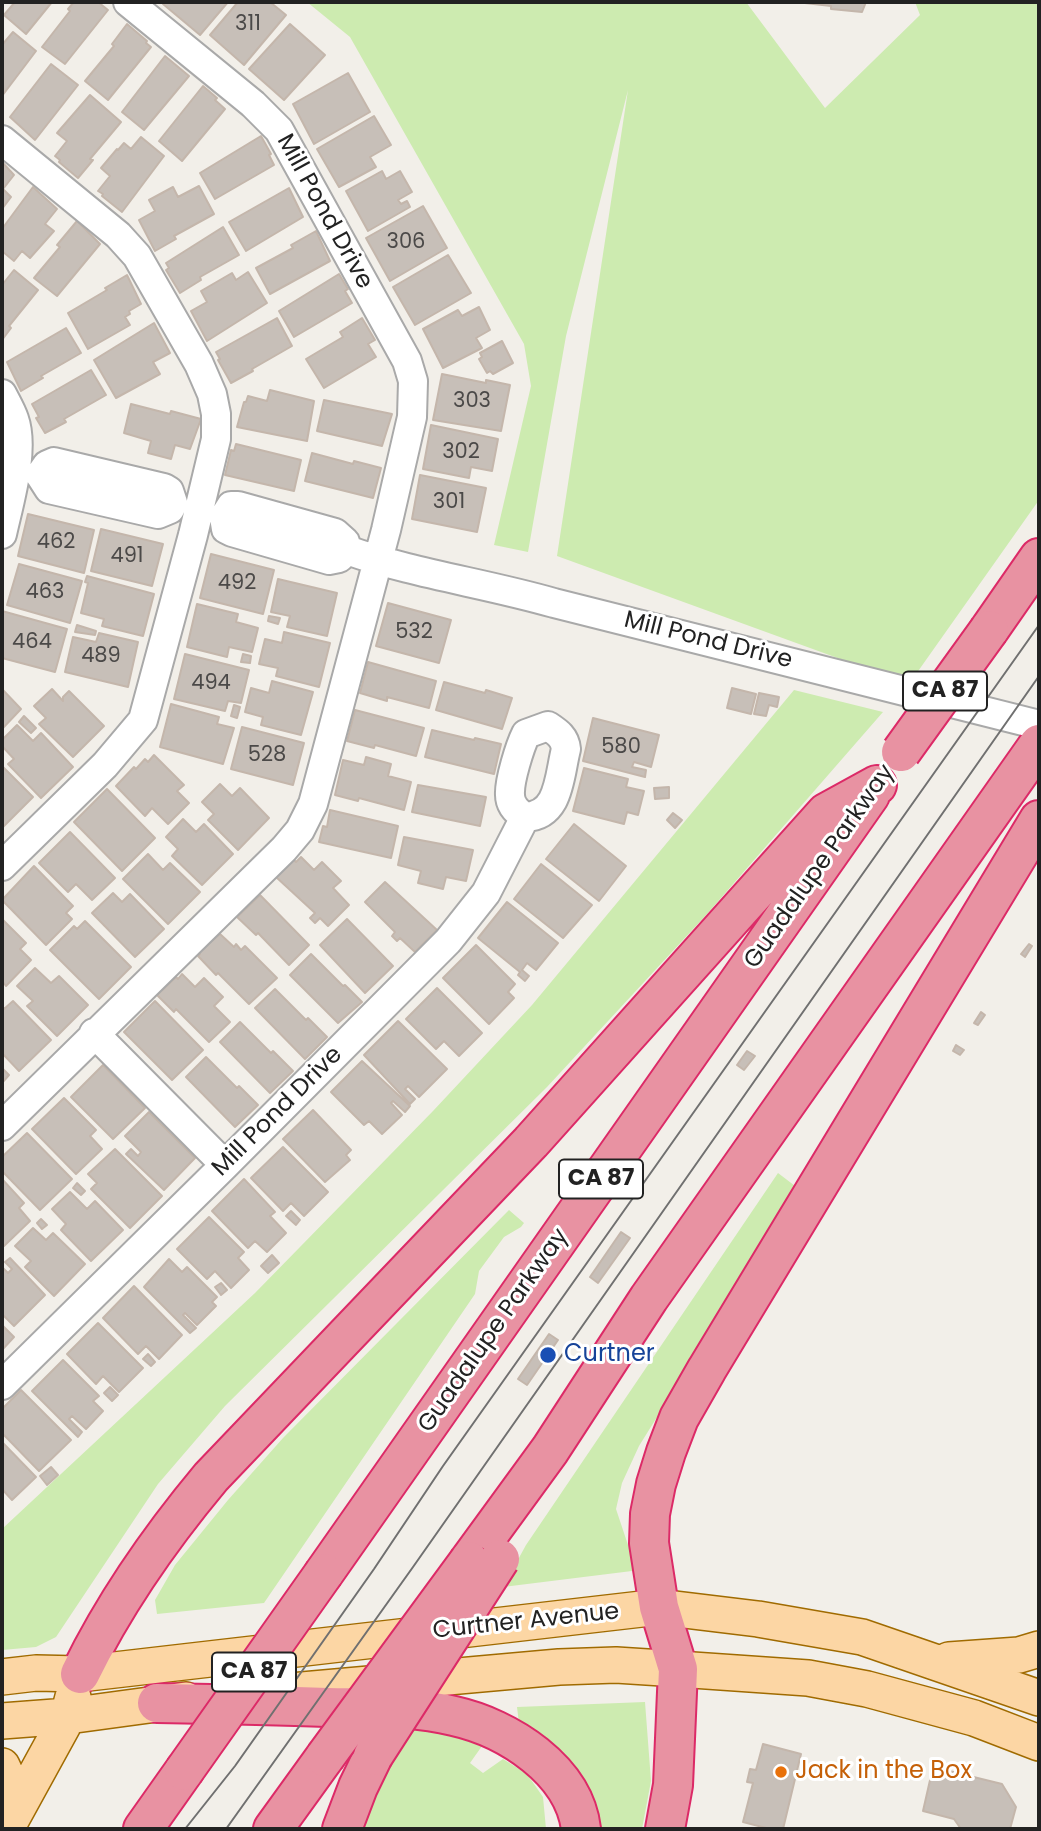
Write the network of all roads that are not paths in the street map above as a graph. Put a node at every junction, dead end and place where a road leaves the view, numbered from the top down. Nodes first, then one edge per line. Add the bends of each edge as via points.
1 (128, 2) edge
2 (2, 141) edge
3 (2, 394) edge
4 (19, 472) edge
5 (199, 510) junction
6 (2, 534) edge
7 (1039, 558) edge
8 (376, 561) junction
9 (1039, 725) edge
10 (1039, 744) edge
11 (877, 785) junction
12 (525, 817) junction
13 (1039, 820) edge
14 (2, 866) edge
15 (94, 1033) junction
16 (2, 1126) edge
17 (225, 1165) junction
18 (2, 1385) edge
19 (484, 1560) junction
20 (659, 1607) junction
21 (1039, 1649) edge
22 (936, 1661) junction
23 (678, 1668) junction
24 (80, 1674) junction
25 (2, 1677) edge
26 (1039, 1698) edge
27 (157, 1703) junction
28 (68, 1716) junction
29 (2, 1721) edge
30 (1039, 1743) edge
31 (2, 1766) edge
32 (2, 1814) edge
33 (6, 1829) edge
34 (143, 1829) edge
35 (274, 1829) edge
36 (342, 1829) edge
37 (582, 1829) edge
38 (665, 1829) edge

1 - 8 street, Mill Pond Drive via 279,130 407,361 414,381 412,417
2 - 5 street via 118,235 137,256 199,364 212,394 216,439
3 - 4 street via 15,421
4 - 5 street, Mill Pond Drive via 54,462 163,488
4 - 6 street
5 - 8 street, Mill Pond Drive via 232,532 329,559 339,558 347,550
5 - 14 street via 143,720 105,765
7 - 11 highway, Guadalupe Parkway / CA 87, bridge
8 - 9 street, Mill Pond Drive via 497,587
8 - 15 street, Mill Pond Drive via 313,804 300,830
10 - 19 highway via 649,1298 512,1504
11 - 24 highway via 826,813 462,1216 211,1476 125,1591
11 - 34 highway, Guadalupe Parkway / CA 87, bridge
12 - 12 street via 509,794 526,734 550,716 566,749 552,805 543,813
12 - 17 street, Mill Pond Drive via 486,893 448,941
13 - 20 highway via 679,1418 650,1514 649,1544
15 - 16 street, Mill Pond Drive
15 - 17 street
17 - 18 street, Mill Pond Drive
19 - 35 highway, bridge via 325,1757
19 - 36 highway, bridge via 373,1756
20 - 22 main road, Curtner Avenue via 862,1637
20 - 23 highway
20 - 24 main road, Curtner Avenue
21 - 22 main road via 1019,1655
22 - 26 main road, Curtner Avenue
23 - 27 main road, Curtner Avenue via 559,1667
23 - 30 main road, Curtner Avenue via 808,1678 867,1689 974,1717
23 - 38 highway via 673,1785
24 - 25 main road, Curtner Avenue
24 - 28 main road
27 - 28 main road, Curtner Avenue
27 - 37 highway via 379,1708 455,1716 487,1726 545,1764 567,1788
28 - 29 main road, Curtner Avenue
28 - 33 main road
31 - 32 main road via 8,1779

